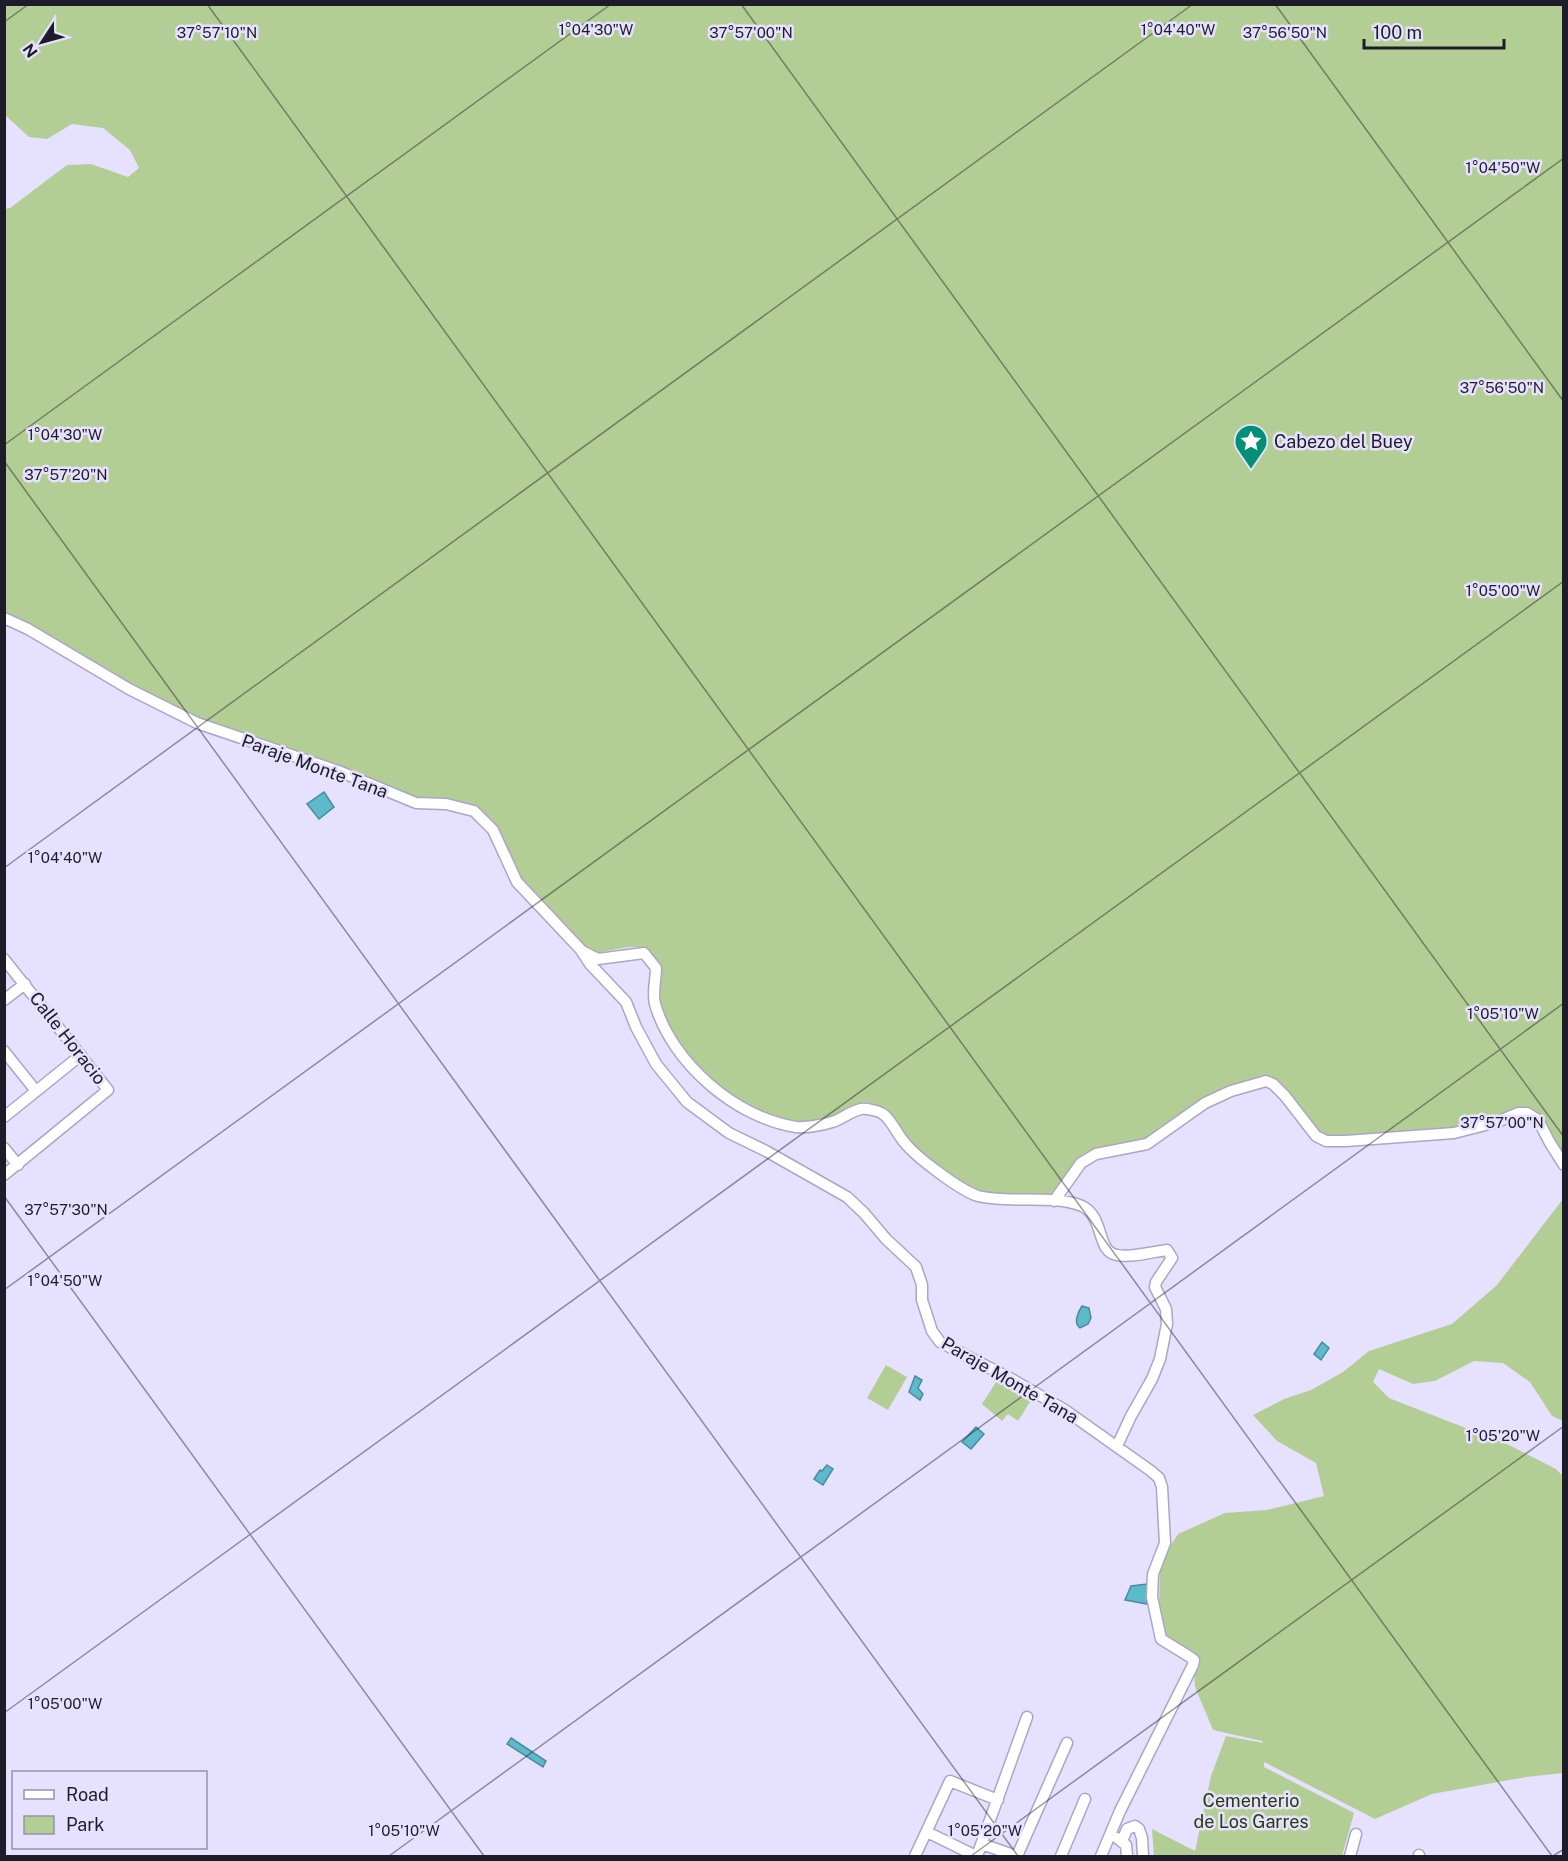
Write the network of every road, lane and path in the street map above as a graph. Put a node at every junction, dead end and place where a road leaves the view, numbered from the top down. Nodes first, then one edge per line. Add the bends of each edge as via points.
1 (4, 618) edge
2 (582, 951) junction
3 (4, 959) edge
4 (25, 984) junction
5 (4, 1000) edge
6 (4, 1051) edge
7 (81, 1056) junction
8 (36, 1091) junction
9 (4, 1117) edge
10 (4, 1148) edge
11 (18, 1165) junction
12 (1563, 1165) edge
13 (4, 1175) edge
14 (1054, 1201) junction
15 (1117, 1446) junction
16 (1027, 1717) dead end
17 (1067, 1743) dead end
18 (1085, 1799) dead end
19 (998, 1800) junction
20 (1119, 1815) junction
21 (1131, 1826) junction
22 (927, 1832) junction
23 (1356, 1834) dead end
24 (1108, 1840) junction
25 (1122, 1841) junction
26 (982, 1844) junction
27 (915, 1857) edge
28 (976, 1857) edge
29 (1016, 1857) edge
30 (1061, 1857) edge
31 (1101, 1857) edge
32 (1127, 1857) edge
33 (1143, 1857) edge
34 (1350, 1857) edge

1 - 2 street, Paraje Monte Tana via 197,723 341,772 416,803 446,804 474,811 493,830 517,882
2 - 14 street via 598,959 644,953 656,968 654,1002 690,1066 729,1100 757,1116 798,1127 831,1122 863,1108 883,1114 905,1144 941,1175 977,1196
2 - 15 street, Paraje Monte Tana via 626,1002 656,1064 687,1102 729,1133 847,1197 916,1266 922,1300 932,1331 940,1342 1016,1381
3 - 4 street, Calle Horacio
4 - 5 street
4 - 7 street, Calle Horacio
6 - 8 street
7 - 8 street
7 - 11 street, Calle Horacio via 108,1090
8 - 9 street
10 - 11 street
11 - 13 street
12 - 14 street via 1538,1120 1527,1113 1454,1133 1326,1141 1316,1136 1285,1096 1266,1081 1205,1103 1147,1144 1096,1154 1081,1163
14 - 15 street via 1077,1204 1092,1212 1107,1250 1115,1256 1167,1250 1172,1258 1155,1287 1166,1309 1160,1359
15 - 20 street, Paraje Monte Tana via 1159,1478 1166,1544 1154,1574 1152,1597 1161,1639 1194,1660
16 - 19 street
17 - 29 street
18 - 30 street
19 - 22 street via 950,1781
19 - 26 street
20 - 21 street
20 - 24 street
21 - 25 street
21 - 33 street via 1139,1829
22 - 27 street
22 - 28 street
23 - 34 street
24 - 25 street
24 - 31 street
25 - 32 street
26 - 28 street
26 - 29 street

